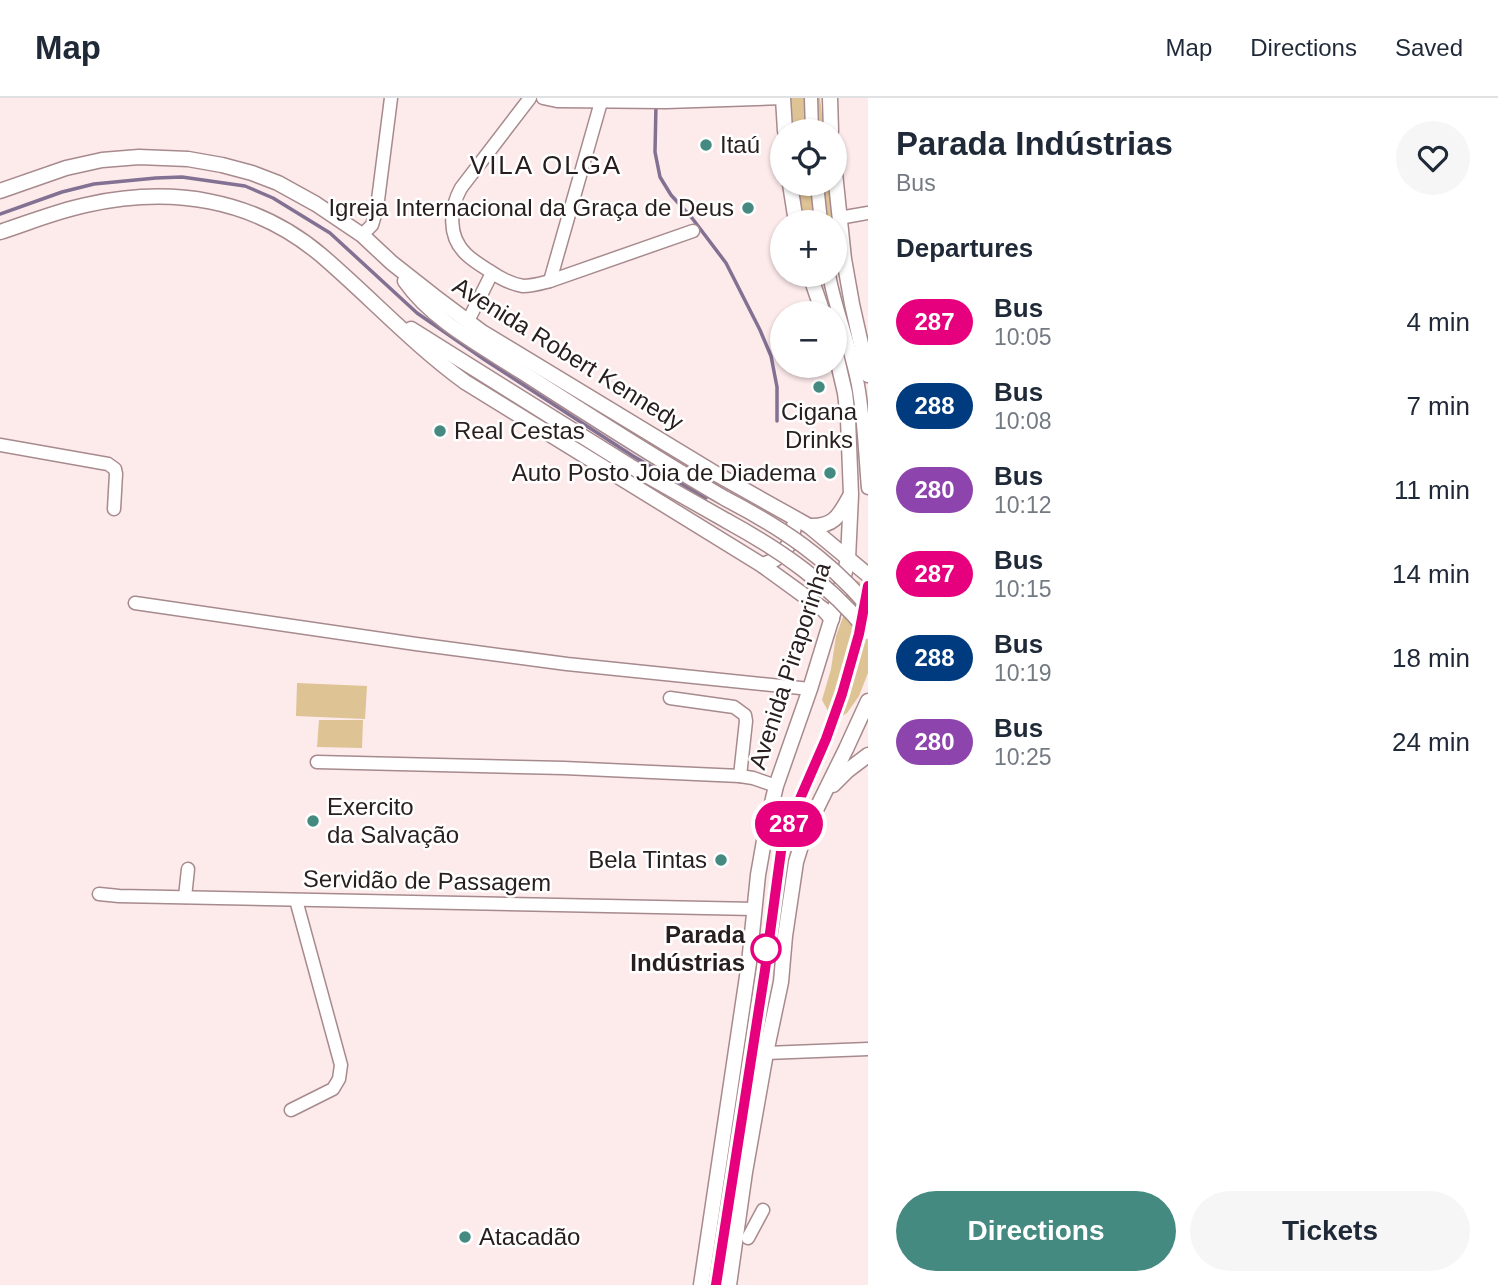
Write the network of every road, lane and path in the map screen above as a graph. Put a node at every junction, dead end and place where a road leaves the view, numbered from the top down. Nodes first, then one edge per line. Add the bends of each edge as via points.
1 (391, 98) edge
2 (530, 98) edge
3 (544, 98) edge
4 (783, 98) edge
5 (811, 98) edge
6 (830, 98) edge
7 (596, 100) edge
8 (784, 119) edge
9 (811, 119) edge
10 (831, 119) edge
11 (0, 191) edge
12 (868, 213) edge
13 (847, 217) edge
14 (693, 231) dead end
15 (0, 232) edge
16 (362, 235) junction
17 (392, 263) junction
18 (847, 271) edge
19 (492, 273) junction
20 (550, 281) junction
21 (832, 287) edge
22 (381, 309) junction
23 (467, 321) junction
24 (863, 335) edge
25 (868, 375) edge
26 (841, 378) edge
27 (0, 445) edge
28 (868, 488) edge
29 (850, 495) junction
30 (114, 509) dead end
31 (794, 517) junction
32 (809, 526) junction
33 (848, 559) junction
34 (762, 565) junction
35 (868, 575) edge
36 (868, 586) edge
37 (135, 603) dead end
38 (868, 606) edge
39 (832, 619) junction
40 (868, 632) edge
41 (810, 689) junction
42 (670, 698) dead end
43 (868, 701) edge
44 (868, 755) edge
45 (317, 762) dead end
46 (740, 776) junction
47 (776, 786) junction
48 (821, 799) junction
49 (188, 869) dead end
50 (99, 894) dead end
51 (185, 897) junction
52 (296, 900) junction
53 (755, 909) junction
54 (868, 1049) edge
55 (766, 1053) junction
56 (291, 1110) dead end
57 (763, 1210) dead end
58 (748, 1238) dead end
59 (701, 1285) edge
60 (716, 1285) edge
61 (729, 1285) edge

1 - 16 street via 377,208 372,225
2 - 19 street via 454,203 452,229 459,246
3 - 7 street
4 - 7 street via 649,103
4 - 8 main road
5 - 9 street
6 - 10 main road
7 - 20 street
11 - 16 main road, Avenida Robert Kennedy via 102,160 188,159 278,183
12 - 13 street
14 - 20 street
15 - 22 main road via 85,205 127,198 212,201 249,212 301,240
16 - 17 main road, Avenida Robert Kennedy
17 - 23 main road, Avenida Robert Kennedy
17 - 38 main road, bridge via 432,310 474,341 654,457 779,528
18 - 24 main road
19 - 20 street via 523,286
19 - 23 street
21 - 28 street via 858,387
22 - 34 main road via 465,382
22 - 40 main road, bridge via 630,466 776,549 836,596
23 - 31 main road, Avenida Robert Kennedy
24 - 25 main road
26 - 29 main road, Avenida Piraporinha via 848,419
27 - 30 street via 108,464 116,474
29 - 32 main road via 831,522
29 - 33 main road, Avenida Piraporinha
31 - 32 main road, Avenida Robert Kennedy
31 - 34 main road via 788,546 777,559
32 - 33 main road, Avenida Robert Kennedy
33 - 35 main road, Avenida Robert Kennedy
33 - 39 main road, Avenida Piraporinha
34 - 39 main road
36 - 60 street via 842,694 782,844
37 - 41 street via 567,664
39 - 41 main road, Avenida Piraporinha
41 - 47 main road, Avenida Piraporinha
42 - 46 street via 734,707 745,715
43 - 48 main road
44 - 48 main road
45 - 46 street
46 - 47 street
47 - 53 main road, Avenida Piraporinha
48 - 55 main road via 796,862 781,982
49 - 51 street
50 - 51 street, Servidão de Passagem
51 - 52 street, Servidão de Passagem
52 - 53 street, Servidão de Passagem
52 - 56 street via 341,1065 334,1089
53 - 59 main road, Avenida Piraporinha
54 - 55 street
55 - 61 main road
57 - 58 street

